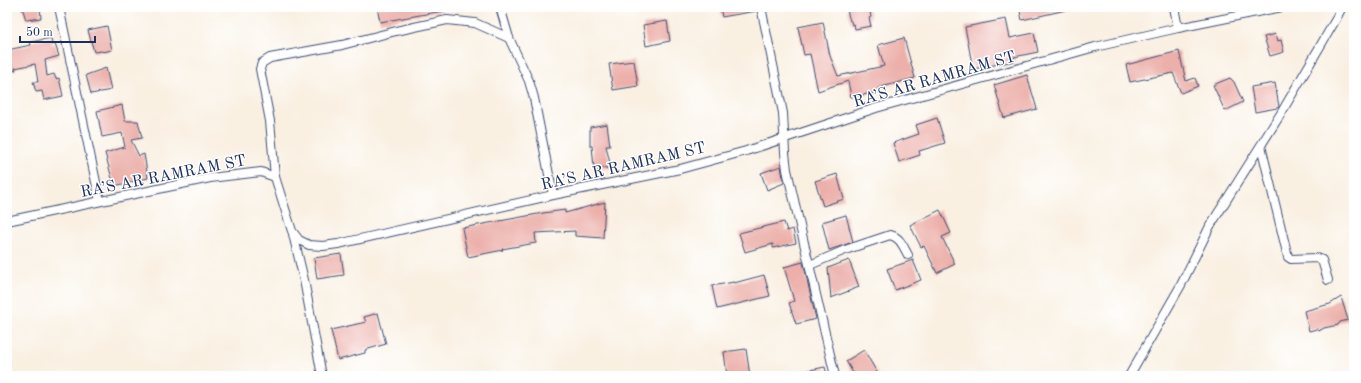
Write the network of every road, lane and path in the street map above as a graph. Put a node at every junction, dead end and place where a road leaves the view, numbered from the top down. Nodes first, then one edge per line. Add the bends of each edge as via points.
1 (59, 7) edge
2 (500, 7) edge
3 (761, 7) edge
4 (1174, 7) edge
5 (1282, 7) edge
6 (1342, 7) edge
7 (1178, 28) junction
8 (509, 38) junction
9 (784, 138) junction
10 (1261, 146) junction
11 (275, 177) junction
12 (553, 195) junction
13 (100, 201) junction
14 (7, 221) edge
15 (292, 231) junction
16 (908, 255) dead end
17 (810, 265) junction
18 (1328, 280) dead end
19 (322, 376) edge
20 (835, 376) edge
21 (1129, 376) edge

1 - 13 street
2 - 8 street
3 - 9 street via 783,113
4 - 7 street
5 - 7 street, RA’S AR RAMRAM ST
6 - 10 street
7 - 9 street, RA’S AR RAMRAM ST via 1072,53 876,108
8 - 11 street via 475,23 447,20 342,45 270,58 262,63 260,69 270,121
8 - 12 street via 533,92
9 - 12 street, RA’S AR RAMRAM ST via 680,169
9 - 17 street via 787,170
10 - 18 street via 1288,257 1322,260
10 - 21 street via 1210,226
11 - 13 street, RA’S AR RAMRAM ST via 261,172 210,178
11 - 15 street
12 - 15 street, RA’S AR RAMRAM ST via 338,244 309,245 299,240
13 - 14 street, RA’S AR RAMRAM ST
15 - 19 street
16 - 17 street via 899,239 890,235
17 - 20 street

